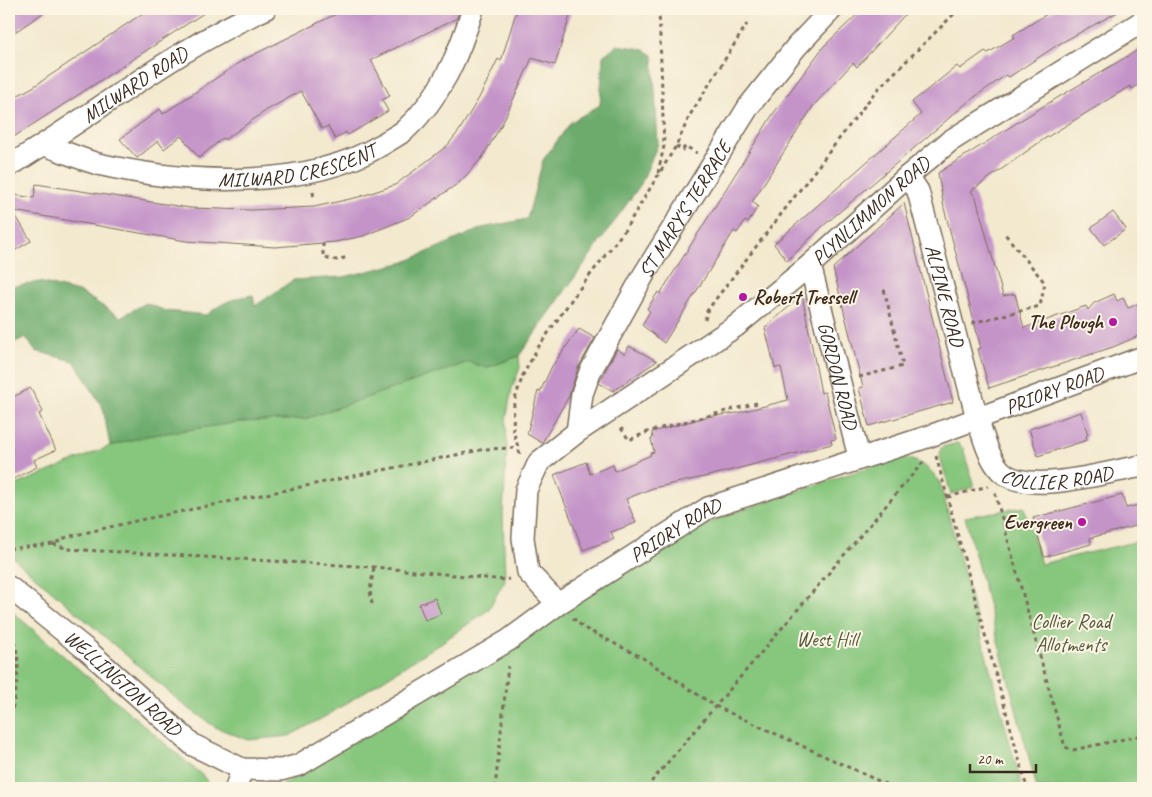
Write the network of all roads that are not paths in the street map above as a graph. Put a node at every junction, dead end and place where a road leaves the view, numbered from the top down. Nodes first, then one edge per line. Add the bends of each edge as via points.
1 (265, 9) edge
2 (473, 9) edge
3 (832, 9) edge
4 (1143, 21) edge
5 (45, 144) junction
6 (9, 166) edge
7 (908, 176) junction
8 (810, 265) junction
9 (1143, 357) edge
10 (977, 418) junction
11 (577, 432) junction
12 (859, 457) junction
13 (1143, 466) edge
14 (9, 587) edge
15 (558, 604) junction
16 (239, 779) edge

1 - 5 street, MILWARD ROAD via 238,21 162,66
2 - 5 street, MILWARD CRESCENT via 444,83 429,105 396,136 363,156 322,170 252,180 176,176 96,163
3 - 11 street, ST MARY'S TERRACE via 797,46 749,106 643,276 590,372 582,394
4 - 7 street, PLYNLIMMON ROAD via 972,125
5 - 6 street, MILWARD ROAD
7 - 8 street, PLYNLIMMON ROAD
7 - 10 street, ALPINE ROAD via 918,190
8 - 11 street, PLYNLIMMON ROAD via 736,326
8 - 12 street, GORDON ROAD
9 - 10 street, PRIORY ROAD
10 - 12 street, PRIORY ROAD
10 - 13 street, COLLIER ROAD via 996,477 1059,481
11 - 15 street, PLYNLIMMON ROAD via 540,462 526,490 523,538 528,572
12 - 15 street, PRIORY ROAD via 708,508
14 - 16 street, WELLINGTON ROAD via 88,651 193,745
15 - 16 street, PRIORY ROAD via 517,634 298,765

